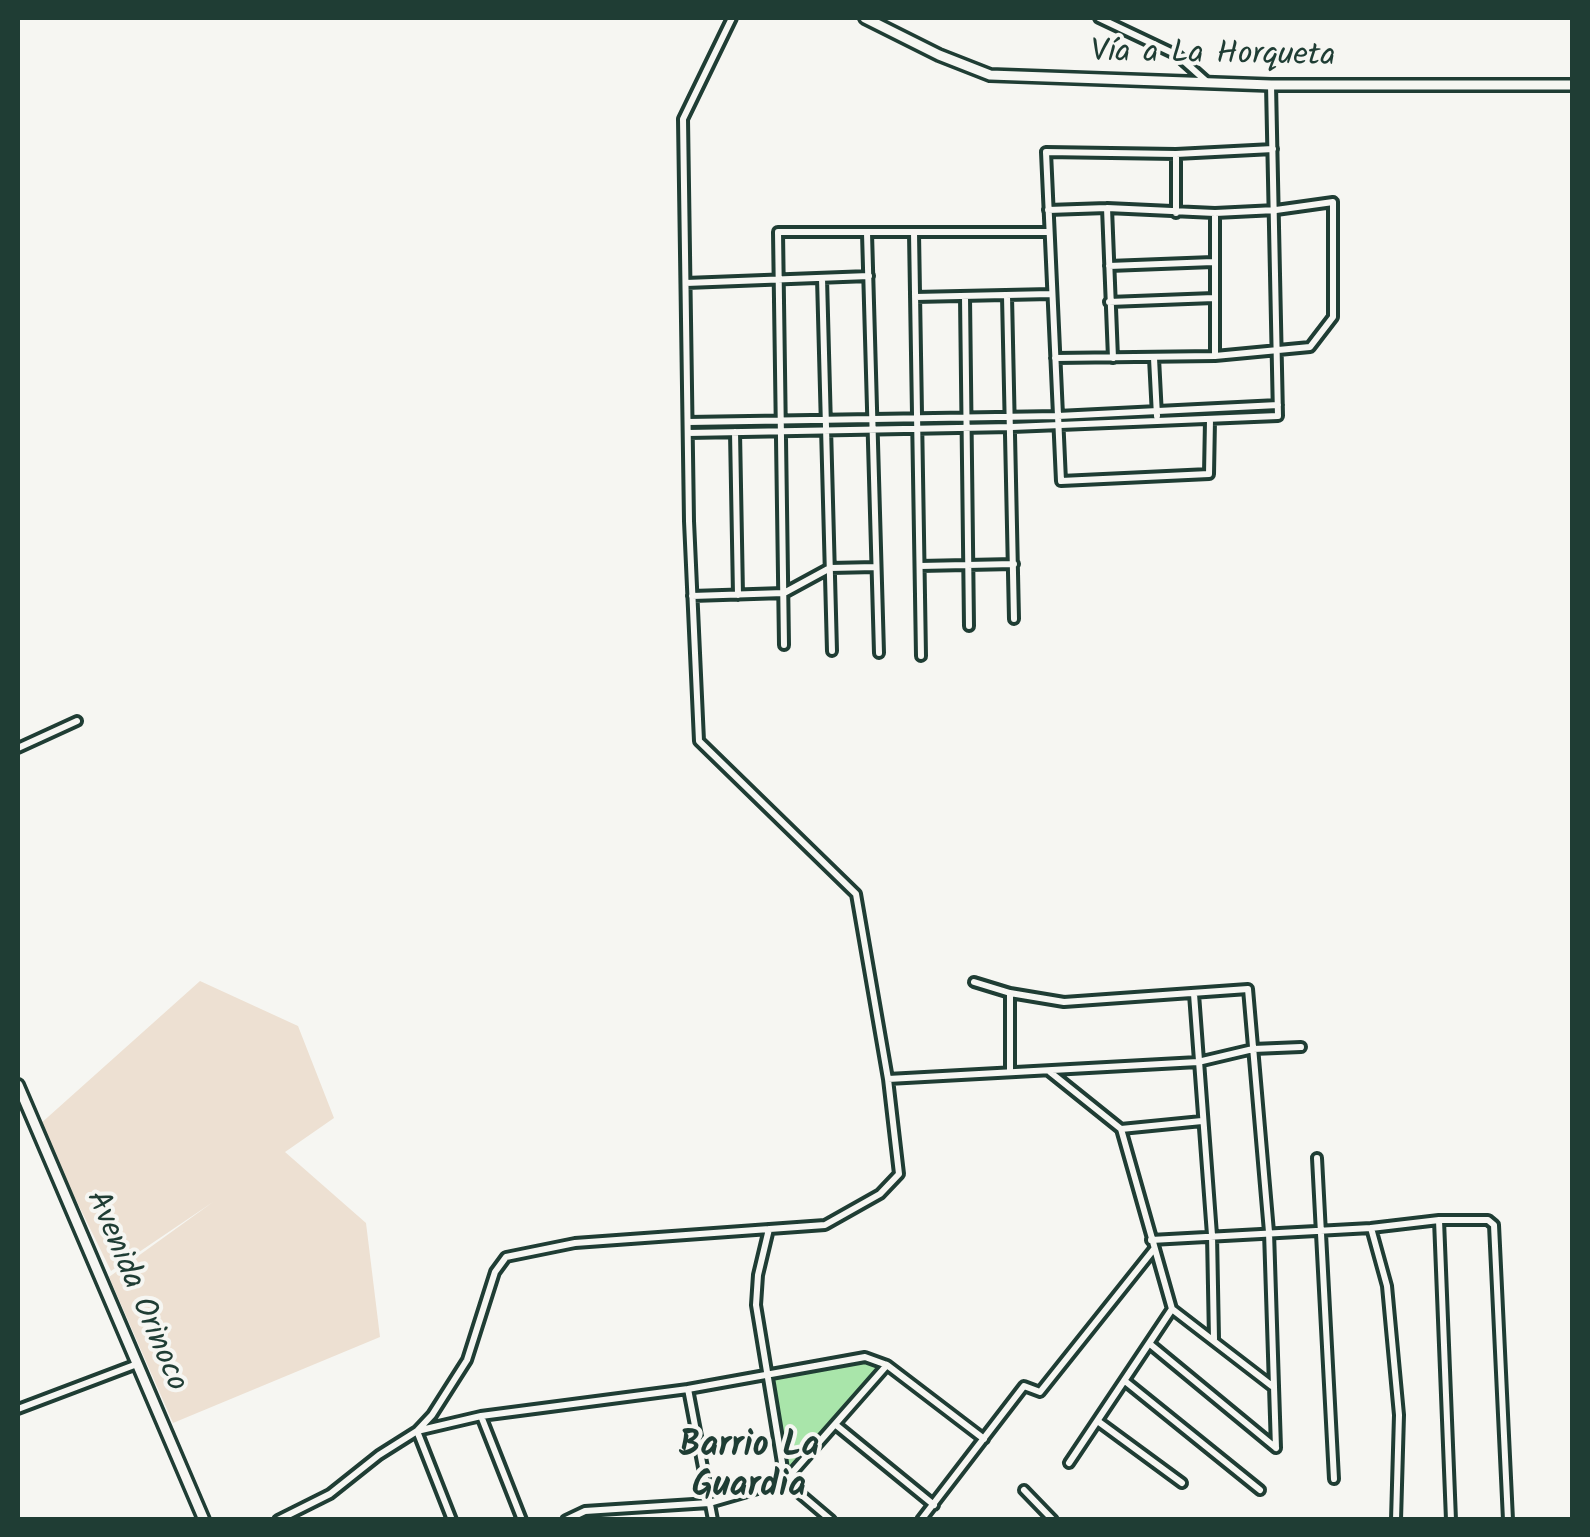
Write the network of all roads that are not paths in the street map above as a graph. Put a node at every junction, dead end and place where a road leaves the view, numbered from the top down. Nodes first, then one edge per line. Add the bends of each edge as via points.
1 (732, 18) edge
2 (864, 18) edge
3 (1099, 18) edge
4 (1206, 81) junction
5 (1271, 85) junction
6 (1572, 85) edge
7 (1273, 149) junction
8 (1176, 154) junction
9 (1107, 208) junction
10 (1048, 210) junction
11 (1276, 210) junction
12 (1176, 213) junction
13 (1215, 213) junction
14 (867, 232) junction
15 (1048, 232) junction
16 (914, 233) junction
17 (1213, 262) junction
18 (1109, 266) junction
19 (869, 276) junction
20 (778, 278) junction
21 (822, 278) junction
22 (685, 283) junction
23 (1050, 294) junction
24 (1007, 296) junction
25 (915, 297) junction
26 (965, 297) junction
27 (1214, 298) junction
28 (1110, 302) junction
29 (1276, 350) junction
30 (1215, 356) junction
31 (1054, 358) junction
32 (1113, 358) junction
33 (1154, 358) junction
34 (1278, 405) junction
35 (1011, 416) junction
36 (966, 417) junction
37 (1157, 417) junction
38 (873, 418) junction
39 (918, 418) junction
40 (826, 419) junction
41 (780, 420) junction
42 (1058, 420) junction
43 (1210, 420) junction
44 (688, 422) junction
45 (1012, 427) junction
46 (966, 428) junction
47 (919, 429) junction
48 (874, 430) junction
49 (827, 431) junction
50 (735, 432) junction
51 (781, 432) junction
52 (688, 433) junction
53 (1014, 564) junction
54 (920, 566) junction
55 (968, 566) junction
56 (876, 567) junction
57 (830, 568) junction
58 (784, 593) junction
59 (738, 595) junction
60 (692, 596) junction
61 (1014, 619) dead end
62 (968, 626) dead end
63 (784, 645) dead end
64 (832, 651) dead end
65 (879, 653) dead end
66 (921, 656) dead end
67 (78, 721) dead end
68 (18, 748) edge
69 (974, 982) dead end
70 (1010, 994) junction
71 (1194, 994) junction
72 (1301, 1047) dead end
73 (1252, 1049) junction
74 (1198, 1062) junction
75 (1010, 1070) junction
76 (1050, 1071) junction
77 (888, 1079) junction
78 (18, 1085) edge
79 (1202, 1122) junction
80 (1121, 1129) junction
81 (1317, 1158) dead end
82 (1439, 1220) junction
83 (1370, 1228) junction
84 (769, 1229) junction
85 (1323, 1230) junction
86 (1269, 1232) junction
87 (1212, 1235) junction
88 (1151, 1240) junction
89 (1154, 1249) junction
90 (1172, 1309) junction
91 (1214, 1340) junction
92 (1150, 1344) junction
93 (137, 1364) junction
94 (887, 1365) junction
95 (766, 1372) junction
96 (1125, 1381) junction
97 (1273, 1386) junction
98 (688, 1389) junction
99 (18, 1408) edge
100 (480, 1416) junction
101 (1100, 1422) junction
102 (836, 1425) junction
103 (418, 1431) junction
104 (984, 1439) junction
105 (1070, 1463) dead end
106 (1334, 1480) dead end
107 (785, 1481) junction
108 (1182, 1484) dead end
109 (1024, 1490) dead end
110 (1260, 1490) dead end
111 (709, 1503) junction
112 (934, 1504) junction
113 (587, 1516) edge
114 (282, 1518) edge
115 (450, 1519) edge
116 (204, 1520) edge
117 (522, 1520) edge
118 (566, 1520) edge
119 (713, 1520) edge
120 (832, 1520) edge
121 (921, 1520) edge
122 (1053, 1520) edge
123 (1396, 1520) edge
124 (1451, 1520) edge
125 (1508, 1520) edge

1 - 22 street via 683,120
2 - 4 main road, Vía a La Horqueta via 990,75
3 - 4 street via 1177,55
4 - 5 main road, Vía a La Horqueta
5 - 6 main road, Vía a La Horqueta
5 - 7 street
7 - 8 street
7 - 11 street
8 - 10 street via 1046,152
8 - 12 street
9 - 10 street
9 - 12 street
9 - 18 street
10 - 15 street
11 - 13 street
11 - 29 street
11 - 29 street via 1333,202 1334,307 1310,347
12 - 13 street
13 - 17 street
14 - 16 street
14 - 19 street
14 - 20 street via 778,232
15 - 16 street
15 - 23 street
16 - 25 street
17 - 18 street
17 - 27 street
18 - 28 street
19 - 21 street
19 - 38 street
20 - 21 street
20 - 22 street
20 - 41 street
21 - 40 street
22 - 44 street
23 - 24 street
23 - 31 street
24 - 26 street
24 - 35 street
25 - 26 street
25 - 39 street
26 - 36 street
27 - 28 street
27 - 30 street
28 - 32 street
29 - 30 street
29 - 34 street
30 - 33 street
31 - 32 street
31 - 42 street
32 - 33 street
33 - 37 street
34 - 37 street
34 - 43 street via 1278,416
35 - 36 street
35 - 42 street
35 - 45 street
36 - 39 street
36 - 46 street
37 - 42 street
37 - 43 street
38 - 39 street
38 - 40 street
38 - 48 street
39 - 47 street
40 - 41 street
40 - 49 street
41 - 44 street
41 - 51 street
42 - 43 street via 1061,482 1209,474
42 - 45 street
44 - 52 street
45 - 46 street
45 - 53 street
46 - 47 street
46 - 55 street
47 - 48 street
47 - 54 street
48 - 49 street
48 - 56 street
49 - 51 street
49 - 57 street
50 - 51 street
50 - 52 street
50 - 59 street
51 - 58 street
52 - 60 street
53 - 55 street
53 - 61 street
54 - 55 street
54 - 66 street
55 - 62 street
56 - 57 street
56 - 65 street
57 - 58 street
57 - 64 street
58 - 59 street
58 - 63 street
59 - 60 street
60 - 77 street via 699,740 856,894
67 - 68 street
69 - 70 street
70 - 71 street via 1081,1002
70 - 75 street
71 - 73 street via 1248,989
71 - 74 street
72 - 73 street
73 - 74 street
73 - 86 street
74 - 76 street
74 - 79 street
75 - 76 street
75 - 77 street
76 - 80 street
77 - 84 street via 899,1162 892,1183 825,1225
78 - 93 main road, Avenida Orinoco
79 - 80 street
79 - 87 street
80 - 88 street
81 - 85 street
82 - 83 street
82 - 124 street
82 - 125 street via 1494,1225
83 - 85 street
83 - 123 street via 1387,1286 1399,1415
84 - 95 street via 756,1305
84 - 103 street via 575,1243 506,1257 495,1272 468,1360
85 - 86 street
85 - 106 street
86 - 87 street
86 - 97 street
87 - 88 street
87 - 91 street
88 - 89 street
89 - 90 street
89 - 104 street via 1040,1392 1024,1386
90 - 91 street
90 - 92 street
91 - 97 street
92 - 96 street
92 - 97 street via 1276,1448
93 - 99 street
93 - 116 main road, Avenida Orinoco
94 - 95 street via 865,1357
94 - 102 street
94 - 104 street
95 - 98 street
95 - 107 street
96 - 101 street
96 - 110 street
98 - 100 street
98 - 111 street
100 - 103 street
100 - 117 street
101 - 105 street
101 - 108 street
102 - 107 street
102 - 112 street
103 - 114 street via 330,1494
103 - 115 street
104 - 112 street
107 - 111 street
107 - 120 street
109 - 122 street
111 - 113 street
111 - 119 street
112 - 121 street
113 - 118 street

